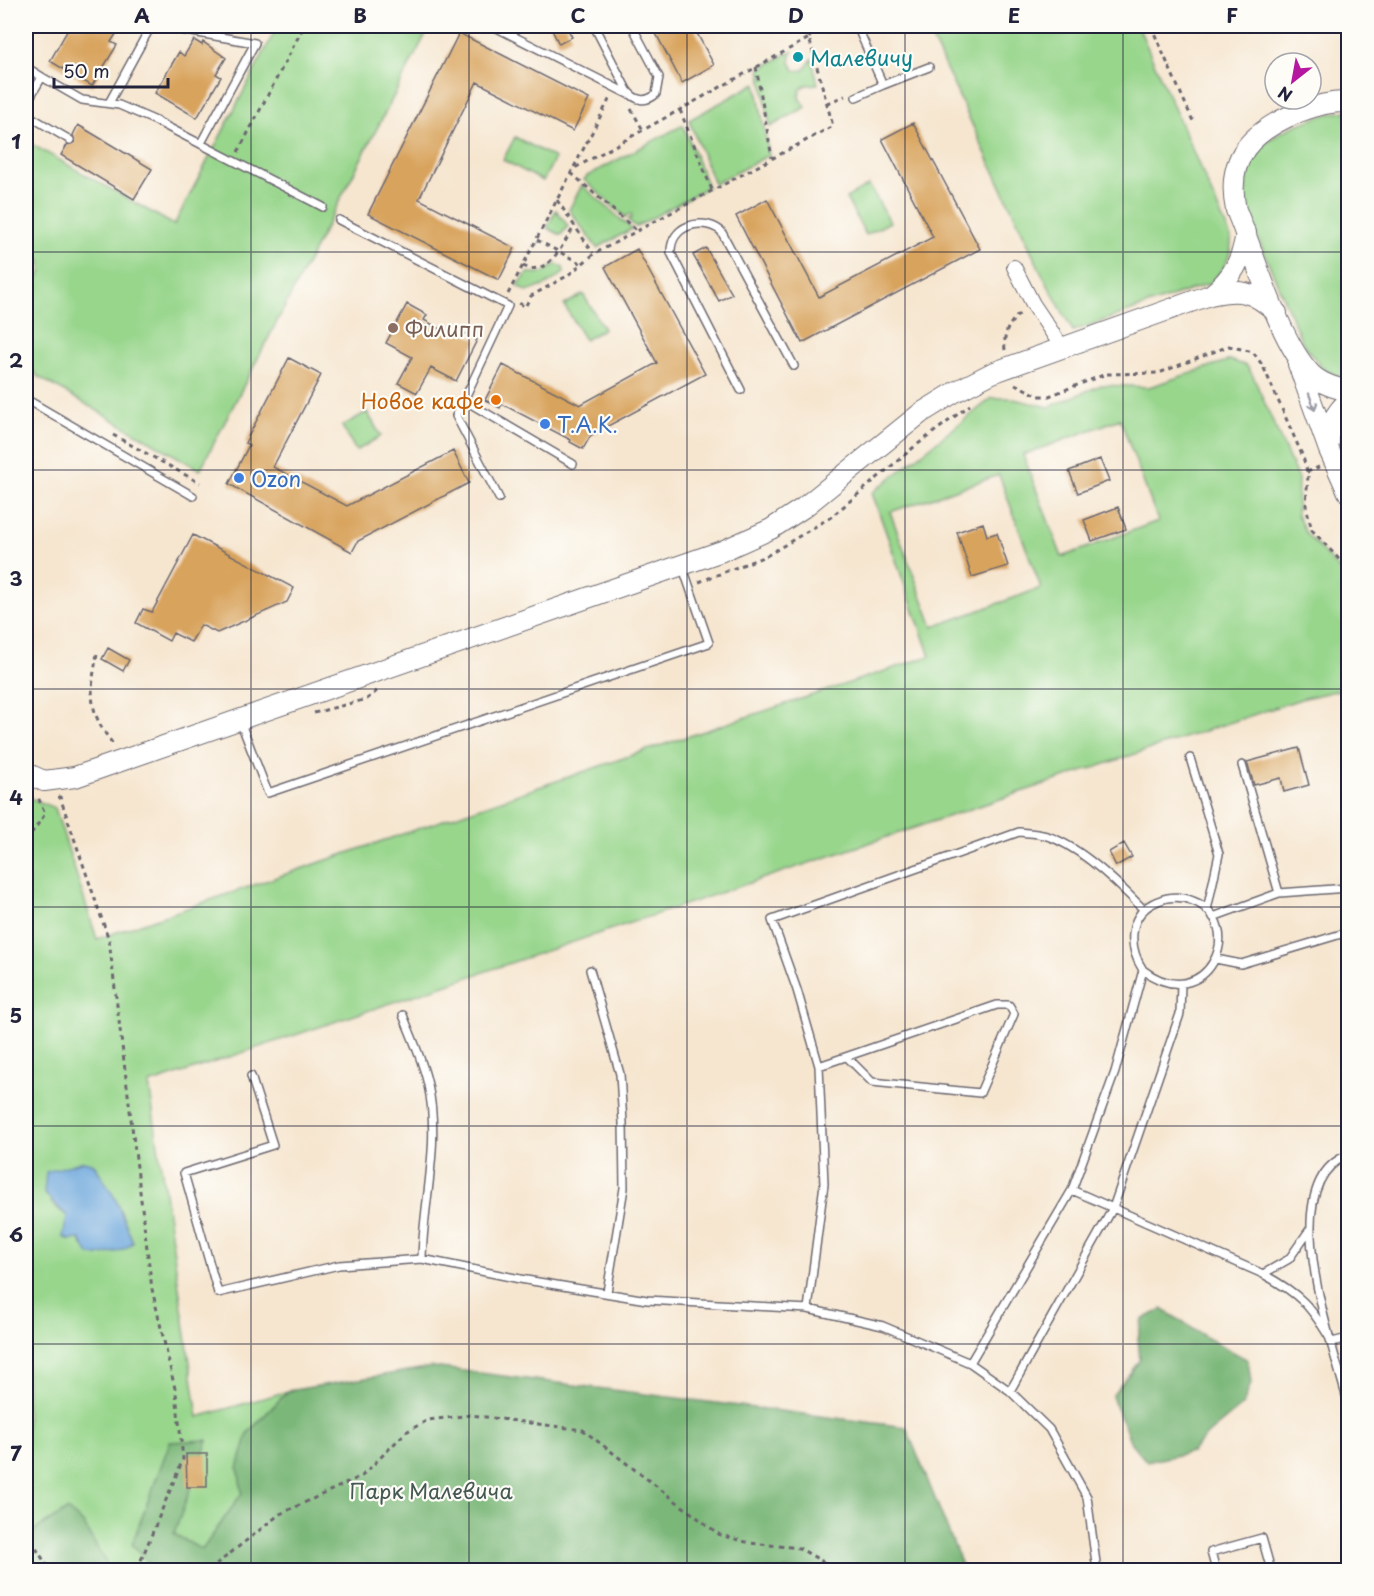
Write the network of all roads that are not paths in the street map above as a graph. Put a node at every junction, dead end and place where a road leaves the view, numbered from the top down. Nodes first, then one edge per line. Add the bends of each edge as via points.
1 (151, 26) edge
2 (158, 26) edge
3 (493, 26) edge
4 (594, 26) edge
5 (632, 26) edge
6 (857, 26) edge
7 (26, 67) edge
8 (929, 68) dead end
9 (42, 77) junction
10 (883, 85) junction
11 (630, 95) junction
12 (856, 97) road end
13 (109, 102) junction
14 (1348, 102) edge
15 (26, 104) edge
16 (26, 114) edge
17 (70, 140) dead end
18 (201, 143) junction
19 (323, 207) dead end
20 (339, 220) dead end
21 (1246, 233) junction
22 (1014, 267) dead end
23 (1210, 295) junction
24 (1277, 313) junction
25 (1062, 347) junction
26 (1295, 355) junction
27 (795, 366) dead end
28 (741, 390) dead end
29 (1348, 391) edge
30 (26, 399) edge
31 (464, 400) junction
32 (1348, 401) edge
33 (1329, 450) junction
34 (573, 464) dead end
35 (1348, 492) edge
36 (193, 496) dead end
37 (499, 498) dead end
38 (682, 566) junction
39 (239, 719) junction
40 (1190, 758) dead end
41 (1242, 765) dead end
42 (27, 775) edge
43 (1348, 888) edge
44 (1279, 893) junction
45 (1144, 910) junction
46 (1207, 910) junction
47 (1213, 917) junction
48 (1348, 932) edge
49 (1216, 960) junction
50 (590, 970) dead end
51 (1143, 970) junction
52 (1181, 984) junction
53 (403, 1015) dead end
54 (848, 1058) junction
55 (819, 1066) junction
56 (251, 1076) dead end
57 (1348, 1155) edge
58 (1072, 1190) junction
59 (1113, 1208) junction
60 (1310, 1228) junction
61 (422, 1259) junction
62 (1263, 1274) junction
63 (607, 1292) junction
64 (808, 1309) junction
65 (1348, 1338) edge
66 (1332, 1342) junction
67 (970, 1363) junction
68 (1010, 1391) junction
69 (1348, 1403) edge
70 (1097, 1570) edge
71 (1216, 1570) edge
72 (1271, 1570) edge

1 - 13 lane
2 - 18 lane via 255,43
3 - 11 lane
4 - 11 lane
5 - 11 lane via 660,83 656,94 646,100
6 - 10 lane
7 - 9 lane
8 - 10 lane
9 - 13 lane via 82,100
9 - 15 lane
10 - 12 lane
13 - 18 lane
14 - 21 street via 1333,101 1276,122 1258,133 1245,149 1234,170 1232,189
16 - 17 lane
18 - 19 lane
20 - 31 lane via 505,300 508,306
21 - 23 street via 1236,269
21 - 24 street
22 - 25 street
23 - 24 street via 1232,290 1245,292
23 - 25 street
24 - 26 street
25 - 38 street via 1011,374 955,392 921,413 842,478 771,529
26 - 29 street via 1312,376
26 -> 33 street
27 - 28 lane via 721,231 707,223 689,226 675,237 671,253
30 - 36 lane
31 - 34 lane
31 - 37 lane via 456,416
32 - 33 street via 1335,414 1329,429
33 - 35 street
38 - 39 street
38 - 39 lane via 709,643 268,793
39 - 42 street via 75,777 44,781
40 - 46 lane via 1219,854
41 - 44 lane
43 - 44 lane
44 - 47 lane
45 - 46 lane via 1156,901 1172,897 1197,902
45 - 51 lane via 1137,920 1132,945
45 - 55 lane via 1120,885 1073,850 1048,836 1019,832 772,920
46 - 47 lane
47 - 49 lane via 1220,946
48 - 49 lane via 1241,964
49 - 52 lane via 1195,980
50 - 63 lane via 620,1074 623,1124 624,1188
51 - 52 lane via 1157,981
51 - 58 lane via 1115,1072
52 - 59 lane via 1180,1014
53 - 61 lane via 428,1085 433,1130
54 - 54 lane via 997,1005 1009,1005 1014,1014 980,1093 872,1082
54 - 55 lane
55 - 64 lane via 824,1184
56 - 61 lane via 273,1145 184,1173 218,1293 339,1265
57 - 60 lane via 1336,1160 1322,1179 1311,1207
58 - 59 lane
58 - 67 lane
59 - 62 lane
59 - 68 lane
60 - 62 lane via 1289,1259
60 - 66 lane via 1312,1267
61 - 63 lane
62 - 66 lane via 1288,1288 1311,1308
63 - 64 lane via 647,1300
64 - 67 lane via 883,1326
65 - 66 lane
66 - 69 lane
67 - 68 lane
68 - 70 lane via 1049,1429 1087,1497
71 - 72 lane via 1211,1552 1262,1538

